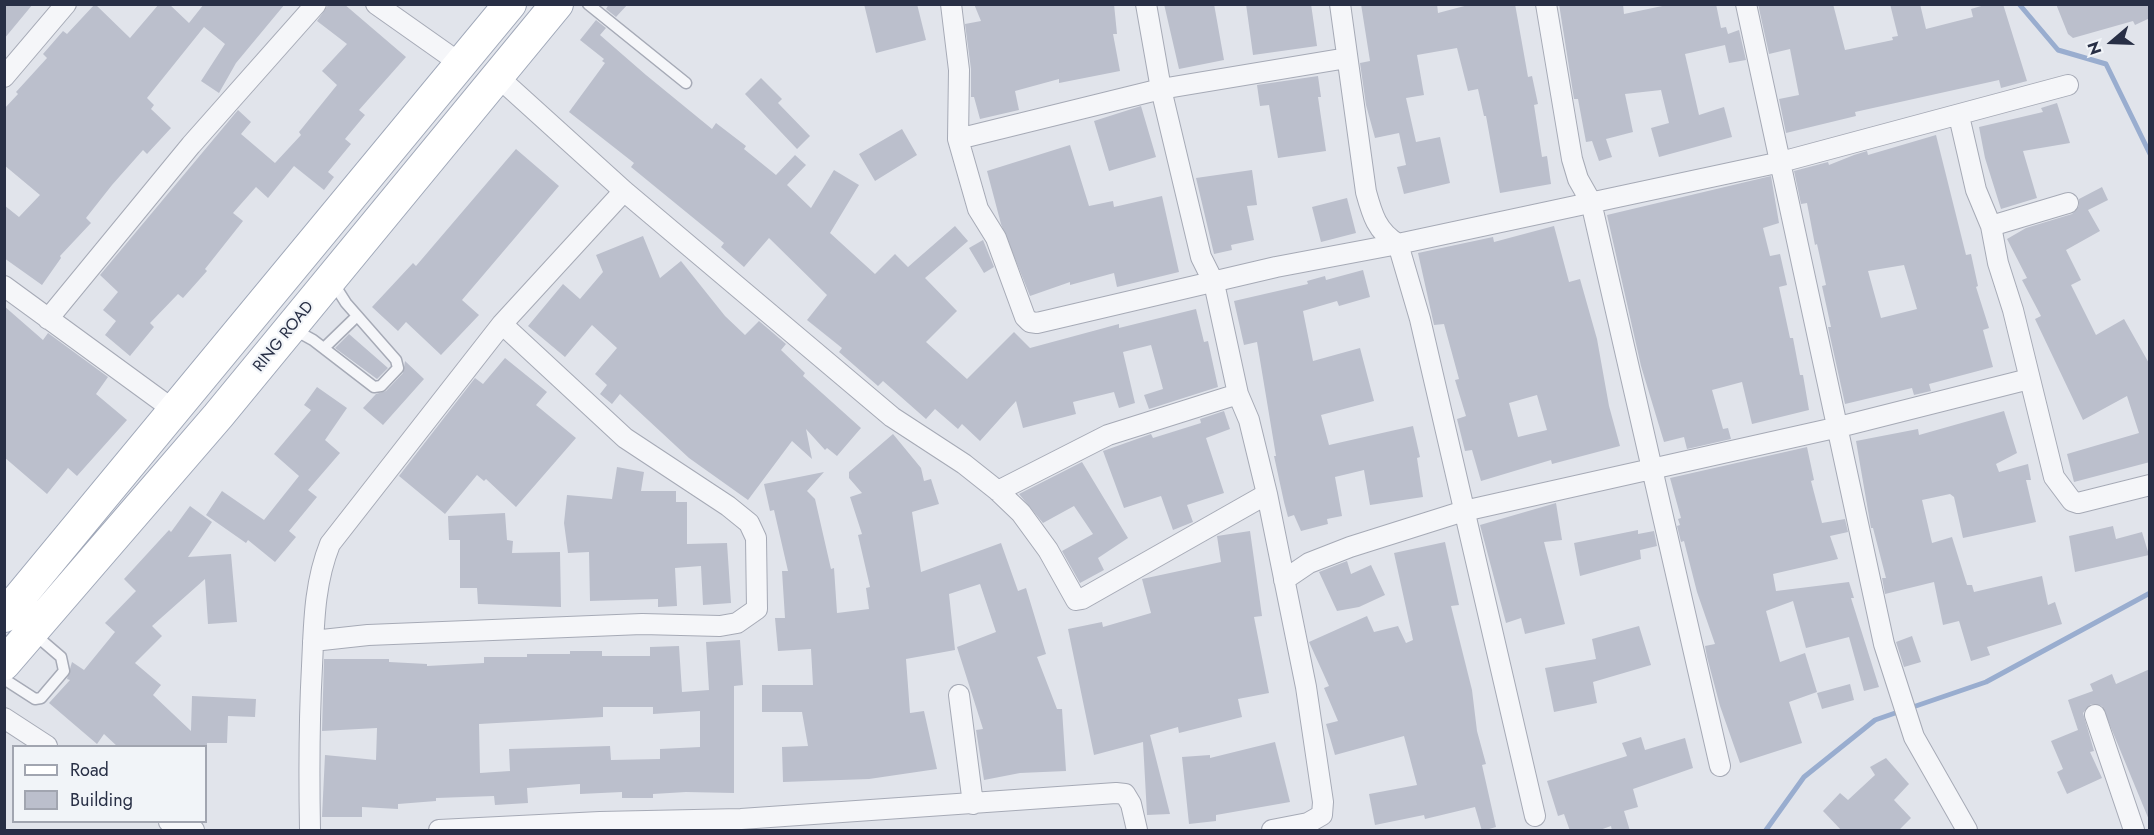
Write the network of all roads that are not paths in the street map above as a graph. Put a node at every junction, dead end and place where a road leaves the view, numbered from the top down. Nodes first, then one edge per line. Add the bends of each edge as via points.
1 (66, 4) edge
2 (316, 4) edge
3 (376, 4) edge
4 (510, 4) edge
5 (557, 4) edge
6 (588, 4) edge
7 (951, 4) edge
8 (1146, 4) edge
9 (1340, 4) edge
10 (1546, 4) edge
11 (1746, 4) edge
12 (1347, 58) junction
13 (461, 64) junction
14 (496, 75) junction
15 (4, 77) edge
16 (686, 83) dead end
17 (2068, 85) dead end
18 (1161, 89) junction
19 (1959, 116) junction
20 (958, 139) junction
21 (1781, 162) junction
22 (624, 191) junction
23 (1591, 201) junction
24 (2068, 203) dead end
25 (1991, 226) junction
26 (1398, 244) junction
27 (331, 278) junction
28 (1214, 283) junction
29 (4, 286) edge
30 (357, 316) junction
31 (48, 319) junction
32 (502, 324) junction
33 (291, 328) junction
34 (324, 348) junction
35 (2030, 379) junction
36 (1238, 394) junction
37 (175, 411) junction
38 (1839, 427) junction
39 (1651, 469) junction
40 (2150, 484) edge
41 (998, 491) junction
42 (1267, 494) junction
43 (1464, 511) junction
44 (1284, 580) junction
45 (4, 616) edge
46 (32, 632) junction
47 (313, 640) junction
48 (4, 664) edge
49 (4, 679) edge
50 (959, 695) dead end
51 (2094, 715) dead end
52 (4, 718) edge
53 (44, 745) edge
54 (1720, 766) dead end
55 (973, 804) junction
56 (1535, 816) dead end
57 (600, 826) edge
58 (310, 831) edge
59 (439, 831) edge
60 (1137, 831) edge
61 (1272, 831) edge
62 (1967, 831) edge
63 (2134, 831) edge

1 - 15 street
2 - 31 street via 191,145
3 - 13 street
4 - 13 main road
5 - 14 main road, RING ROAD
6 - 16 lane
7 - 20 street via 959,70
8 - 18 street
9 - 12 street
10 - 23 street via 1572,159
11 - 21 street
12 - 18 street
12 - 26 street via 1366,192 1374,220 1388,239
13 - 37 main road
14 - 22 street
14 - 27 main road, RING ROAD
17 - 19 street
18 - 20 street
18 - 28 street via 1201,257
19 - 21 street
19 - 25 street via 1976,190
20 - 28 street via 978,209 996,238 1030,322
21 - 23 street
21 - 38 street
22 - 32 street
22 - 41 street via 892,417
23 - 26 street
23 - 39 street
24 - 25 street
25 - 35 street
26 - 28 street
26 - 43 street via 1438,392
27 - 30 lane
27 - 33 main road, RING ROAD
28 - 36 street
29 - 31 street
30 - 34 lane
30 - 34 lane via 398,364 381,386 374,387
31 - 37 street
32 - 47 street via 330,544 317,587
32 - 47 street via 625,438 749,523 756,538 757,609 736,623 720,626 642,624
33 - 34 lane
33 - 46 main road, RING ROAD
35 - 38 street
35 - 40 street via 2054,477 2072,501 2090,502
36 - 41 street via 1108,435
36 - 42 street via 1249,420
37 - 45 main road
38 - 39 street
38 - 62 street via 1884,644 1914,737
39 - 43 street
39 - 54 street
41 - 42 street via 1021,513 1048,550 1076,600
42 - 44 street
43 - 44 street via 1342,549 1309,563
43 - 56 street
44 - 61 street via 1306,687 1323,802 1322,815 1308,823
46 - 48 main road, RING ROAD
46 - 49 lane via 61,657 64,671 41,698 35,699
47 - 58 street via 308,745
50 - 55 street
51 - 63 street
52 - 53 street
55 - 57 street
55 - 60 street via 1125,794
57 - 59 street

